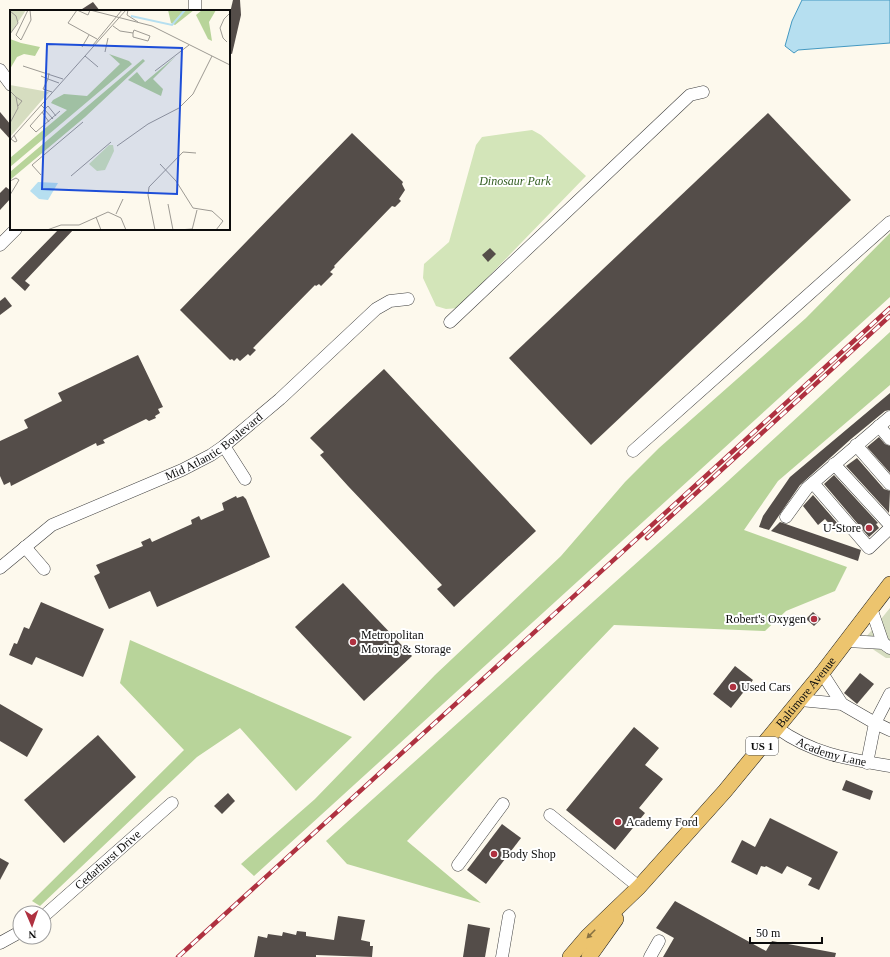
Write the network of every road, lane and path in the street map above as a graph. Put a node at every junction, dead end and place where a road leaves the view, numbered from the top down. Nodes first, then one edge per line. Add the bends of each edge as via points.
1 (0, 70) edge
2 (10, 84) edge
3 (703, 92) dead end
4 (890, 222) edge
5 (15, 230) edge
6 (0, 246) edge
7 (408, 299) dead end
8 (450, 322) dead end
9 (890, 416) edge
10 (879, 426) junction
11 (890, 439) edge
12 (856, 445) junction
13 (224, 446) junction
14 (633, 451) dead end
15 (834, 464) junction
16 (245, 479) dead end
17 (813, 482) junction
18 (890, 484) edge
19 (786, 518) dead end
20 (890, 528) edge
21 (25, 547) junction
22 (0, 568) edge
23 (44, 569) dead end
24 (890, 584) edge
25 (871, 608) junction
26 (847, 640) junction
27 (886, 646) edge
28 (822, 673) junction
29 (890, 694) edge
30 (800, 700) junction
31 (842, 704) junction
32 (875, 723) junction
33 (777, 728) junction
34 (890, 730) edge
35 (867, 763) junction
36 (890, 766) edge
37 (172, 803) dead end
38 (503, 804) dead end
39 (550, 815) dead end
40 (458, 865) dead end
41 (639, 887) junction
42 (52, 909) edge
43 (509, 916) dead end
44 (12, 936) edge
45 (659, 941) dead end
46 (0, 943) edge
47 (502, 957) edge
48 (570, 957) edge
49 (589, 957) edge
50 (650, 957) edge

1 - 2 street
3 - 8 street via 690,95
4 - 14 street
5 - 6 street
7 - 13 street, Mid Atlantic Boulevard via 390,301 376,309 280,399
9 - 10 street
10 - 11 street
10 - 12 street
12 - 15 street
12 - 18 street
13 - 16 street
13 - 21 street, Mid Atlantic Boulevard via 182,470 52,525
15 - 17 street
15 - 20 street
17 - 19 street
17 - 20 street via 869,548
21 - 22 street, Mid Atlantic Boulevard
21 - 23 street
24 - 25 main road, Baltimore Avenue / US 1
25 - 26 main road, Baltimore Avenue / US 1
25 - 27 street
26 - 27 street
26 - 28 main road, Baltimore Avenue / US 1
28 - 30 main road, Baltimore Avenue / US 1
28 - 31 street
29 - 32 street
30 - 31 street
30 - 33 main road, Baltimore Avenue / US 1
31 - 32 street
32 - 34 street
32 - 35 street
33 - 35 street, Academy Lane via 800,744 820,752
33 - 41 main road, Baltimore Avenue / US 1 via 725,791
35 - 36 street, Academy Lane
37 - 42 street, Cedarhurst Drive
38 - 40 street
39 - 41 street
41 -> 48 main road, Baltimore Avenue / US 1
41 - 49 main road, Baltimore Avenue / US 1
43 - 47 street
44 - 46 street
45 - 50 street

